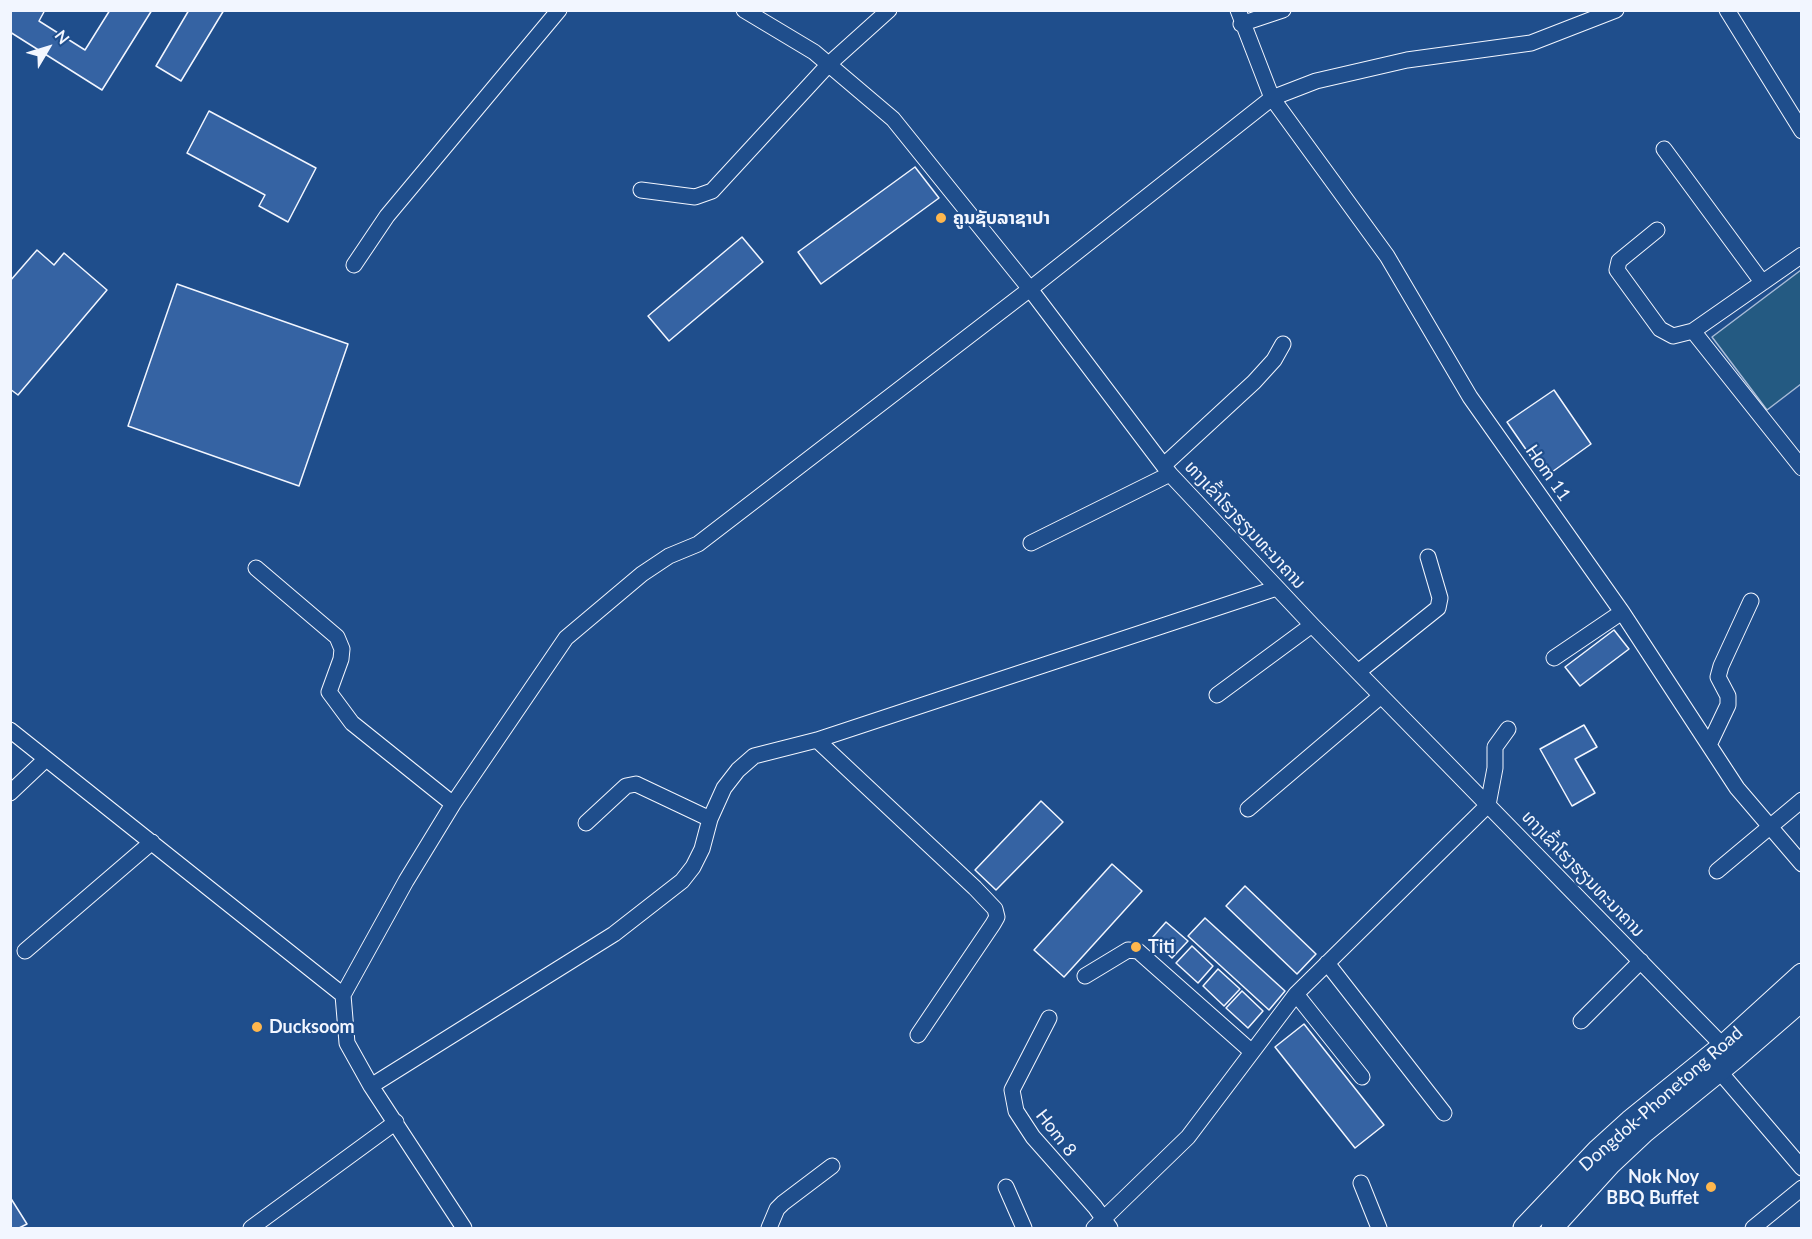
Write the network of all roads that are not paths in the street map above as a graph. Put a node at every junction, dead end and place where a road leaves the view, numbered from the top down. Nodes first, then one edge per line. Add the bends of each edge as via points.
1 (559, 10) edge
2 (744, 10) edge
3 (889, 10) edge
4 (1283, 10) edge
5 (1616, 10) edge
6 (1727, 10) edge
7 (1240, 17) edge
8 (829, 64) junction
9 (1272, 98) junction
10 (1802, 131) edge
11 (1664, 149) dead end
12 (641, 190) dead end
13 (1657, 230) dead end
14 (1802, 255) edge
15 (354, 265) dead end
16 (1761, 282) junction
17 (1030, 289) junction
18 (1693, 331) junction
19 (1283, 344) dead end
20 (1802, 468) edge
21 (1167, 470) junction
22 (1031, 543) dead end
23 (1428, 557) dead end
24 (256, 568) dead end
25 (1277, 588) junction
26 (1751, 601) dead end
27 (1622, 612) junction
28 (1312, 625) junction
29 (1554, 658) dead end
30 (1358, 672) junction
31 (1217, 695) dead end
32 (1381, 696) junction
33 (1508, 729) dead end
34 (10, 730) edge
35 (817, 740) junction
36 (1709, 745) junction
37 (46, 759) junction
38 (10, 793) edge
39 (1802, 800) edge
40 (453, 804) junction
41 (1488, 805) junction
42 (1248, 809) dead end
43 (710, 819) junction
44 (586, 823) dead end
45 (1771, 827) junction
46 (152, 842) junction
47 (1802, 864) edge
48 (1717, 871) dead end
49 (25, 951) dead end
50 (1641, 961) junction
51 (1327, 963) junction
52 (1802, 974) edge
53 (1085, 976) dead end
54 (1296, 994) junction
55 (344, 995) junction
56 (1802, 1000) edge
57 (1050, 1018) dead end
58 (1581, 1022) dead end
59 (918, 1035) dead end
60 (1252, 1052) junction
61 (1721, 1058) junction
62 (1362, 1077) dead end
63 (371, 1086) junction
64 (1444, 1113) dead end
65 (396, 1122) junction
66 (832, 1166) dead end
67 (1802, 1168) edge
68 (1361, 1183) dead end
69 (1006, 1187) dead end
70 (1802, 1188) edge
71 (1103, 1226) edge
72 (251, 1228) edge
73 (464, 1228) edge
74 (770, 1228) edge
75 (1024, 1228) edge
76 (1379, 1228) edge
77 (1524, 1228) edge
78 (1552, 1228) edge
79 (1753, 1228) edge

1 - 15 street via 387,216
2 - 8 street, ທາງເຂົ້າໂຮງຮຽນທະນາຄານ
3 - 8 street
4 - 7 street
5 - 9 street via 1531,43 1407,60 1316,81
6 - 10 street
7 - 9 street, Hom 11
8 - 12 street via 712,191 695,197
8 - 17 street, ທາງເຂົ້າໂຮງຮຽນທະນາຄານ via 893,119
9 - 17 street
9 - 27 street, Hom 11 via 1387,256 1470,397
11 - 16 street
13 - 18 street via 1619,261 1617,270 1660,329 1673,336
14 - 16 street
16 - 18 street
17 - 21 street, ທາງເຂົ້າໂຮງຮຽນທະນາຄານ
17 - 40 street via 698,544 669,556 642,574 566,638
18 - 20 street
19 - 21 street via 1254,382
21 - 22 street
21 - 25 street, ທາງເຂົ້າໂຮງຮຽນທະນາຄານ
23 - 30 street via 1440,598 1438,608
24 - 40 street via 337,636 341,658 329,692 352,723
25 - 28 street, ທາງເຂົ້າໂຮງຮຽນທະນາຄານ
25 - 35 street
26 - 36 street via 1720,666 1718,677 1728,696 1728,705
27 - 29 street
27 - 36 street, Hom 11
28 - 30 street, ທາງເຂົ້າໂຮງຮຽນທະນາຄານ
28 - 31 street
30 - 32 street, ທາງເຂົ້າໂຮງຮຽນທະນາຄານ
32 - 41 street, ທາງເຂົ້າໂຮງຮຽນທະນາຄານ
32 - 42 street
33 - 41 street via 1495,747
34 - 37 street
35 - 43 street via 754,756 724,788
35 - 59 street via 995,909 997,917 993,924
36 - 45 street, Hom 11 via 1737,788
37 - 38 street
37 - 46 street
39 - 45 street
40 - 55 street
41 - 50 street, ທາງເຂົ້າໂຮງຮຽນທະນາຄານ
41 - 51 street
43 - 44 street via 636,784 626,786
43 - 63 street via 702,849 682,881 614,934
45 - 47 street, Hom 11
45 - 48 street
46 - 49 street
46 - 55 street
50 - 58 street
50 - 61 street, ທາງເຂົ້າໂຮງຮຽນທະນາຄານ
51 - 54 street
51 - 64 street
52 - 61 main road, Dongdok-Phonetong Road
53 - 60 street via 1128,950 1138,951
54 - 60 street
54 - 62 street
55 - 63 street via 347,1043
56 - 61 main road, Dongdok-Phonetong Road
57 - 71 street, Hom 8 via 1012,1090 1016,1111
60 - 71 street via 1188,1137
61 - 67 street, ທາງເຂົ້າໂຮງຮຽນທະນາຄານ
61 - 77 main road, Dongdok-Phonetong Road via 1630,1121
61 - 78 main road, Dongdok-Phonetong Road via 1611,1163
63 - 65 street
65 - 72 street
65 - 73 street
66 - 74 street via 777,1209
68 - 76 street
69 - 75 street
70 - 79 street

